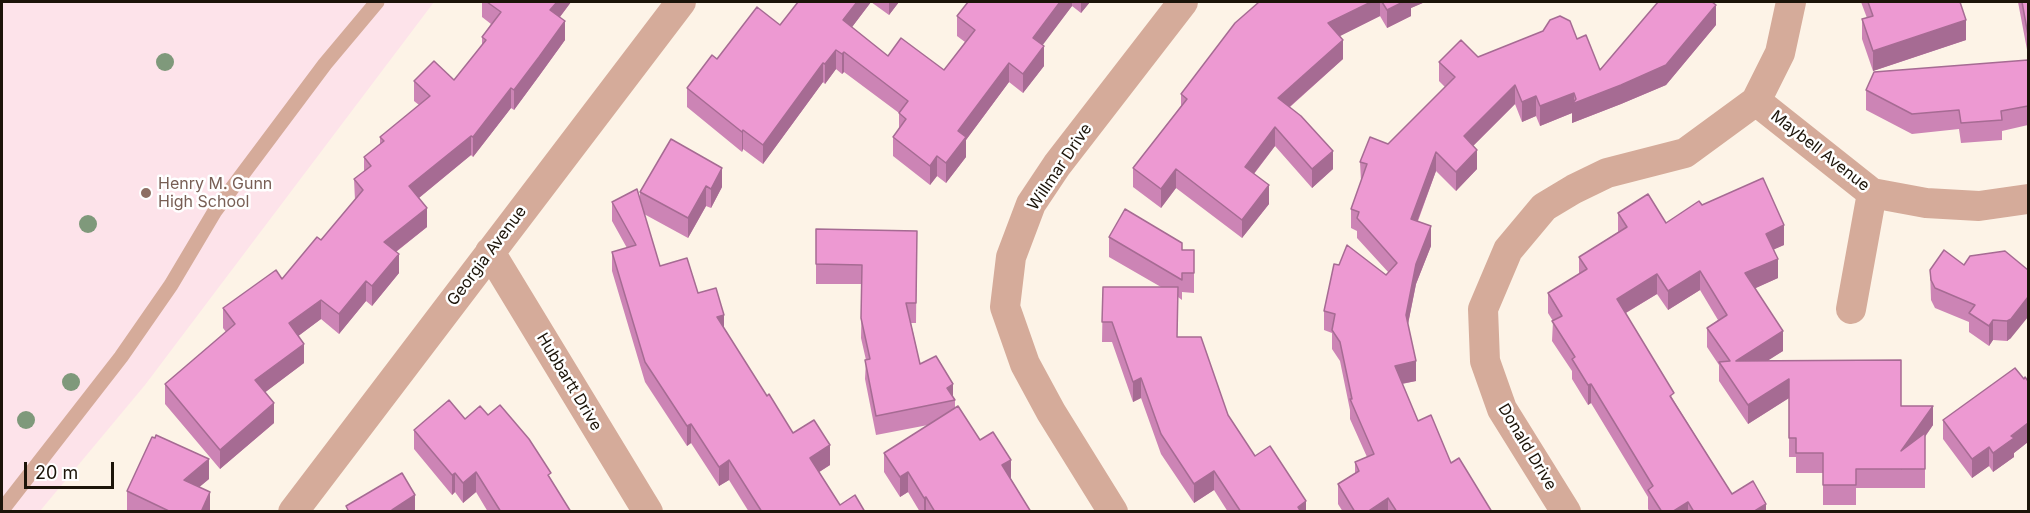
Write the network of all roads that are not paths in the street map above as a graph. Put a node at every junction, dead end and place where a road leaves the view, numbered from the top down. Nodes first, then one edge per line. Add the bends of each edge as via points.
1 (377, 2) edge
2 (681, 2) edge
3 (1183, 2) edge
4 (1791, 2) edge
5 (1756, 101) junction
6 (1872, 193) junction
7 (2028, 199) edge
8 (490, 252) junction
9 (1851, 309) dead end
10 (2, 510) edge
11 (293, 512) edge
12 (648, 512) edge
13 (1113, 512) edge
14 (1566, 512) edge

1 - 10 lane via 325,64 215,211 171,285 121,357
2 - 8 street, Georgia Avenue
3 - 13 street, Willmar Drive via 1057,165 1031,204 1011,257 1005,307 1025,364
4 - 5 street, Donald Drive via 1780,53
5 - 6 street, Maybell Avenue
5 - 14 street, Donald Drive via 1685,153 1607,173 1544,207 1508,250 1482,309 1485,361 1502,409
6 - 7 street, Maybell Avenue via 1926,203 1979,206
6 - 9 street
8 - 11 street, Georgia Avenue
8 - 12 street, Hubbartt Drive

